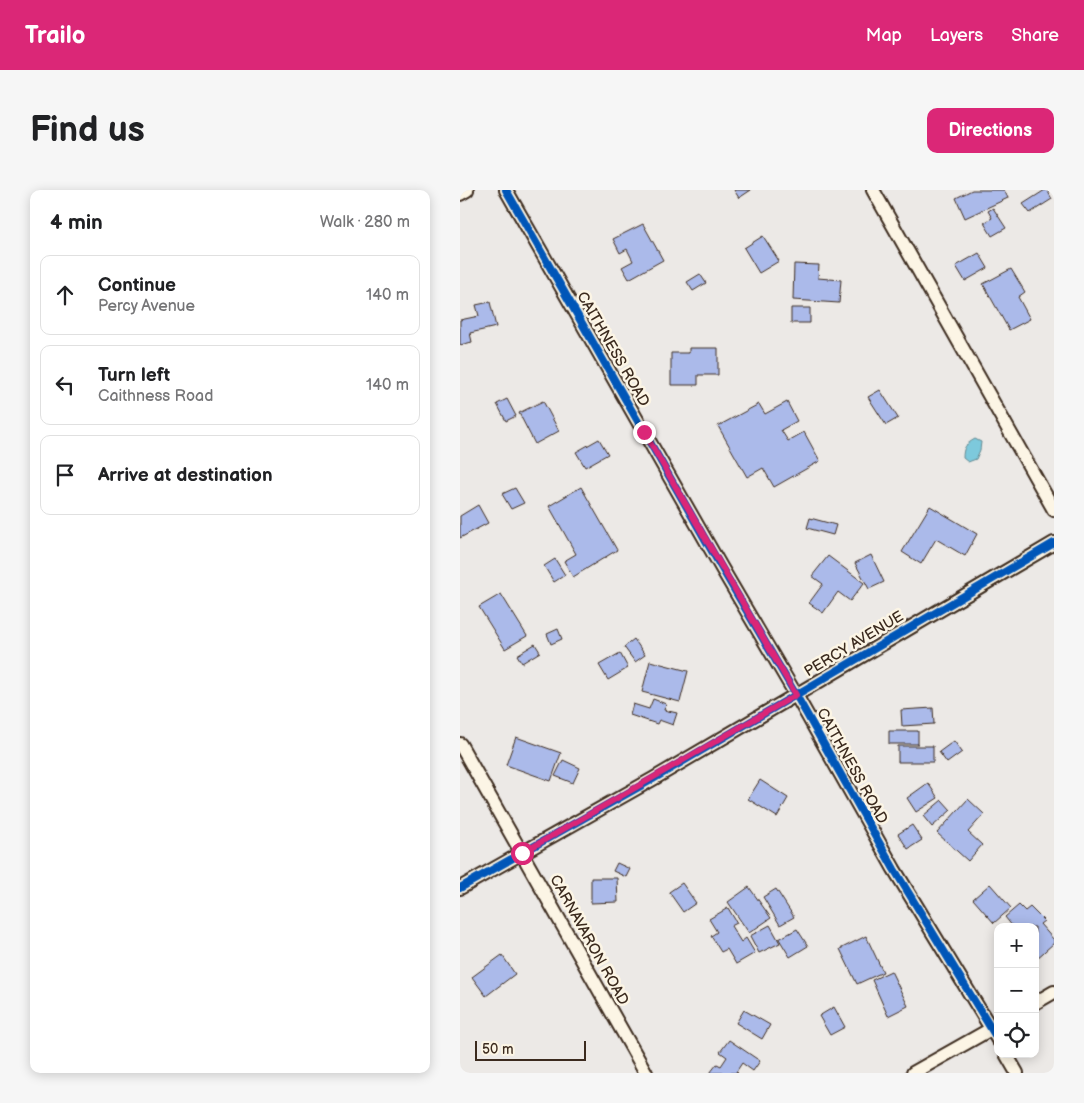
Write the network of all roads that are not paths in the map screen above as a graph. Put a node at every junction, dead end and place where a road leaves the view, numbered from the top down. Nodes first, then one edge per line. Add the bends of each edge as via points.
1 (467, 190) edge
2 (506, 190) edge
3 (873, 190) edge
4 (460, 194) edge
5 (1054, 510) edge
6 (1054, 543) edge
7 (796, 695) junction
8 (460, 744) edge
9 (522, 853) junction
10 (460, 888) edge
11 (1054, 992) edge
12 (1039, 1001) edge
13 (994, 1029) edge
14 (994, 1033) edge
15 (1008, 1058) edge
16 (646, 1073) edge
17 (913, 1073) edge
18 (1016, 1073) edge

1 - 4 street
2 - 7 street, CAITHNESS ROAD
3 - 5 street
6 - 7 street, PERCY AVENUE
7 - 9 street, PERCY AVENUE
7 - 13 street, CAITHNESS ROAD via 894,869
8 - 9 street, CARNAVARON ROAD
9 - 10 street, PERCY AVENUE
9 - 16 street, CARNAVARON ROAD
11 - 12 street
14 - 17 street
15 - 18 street

